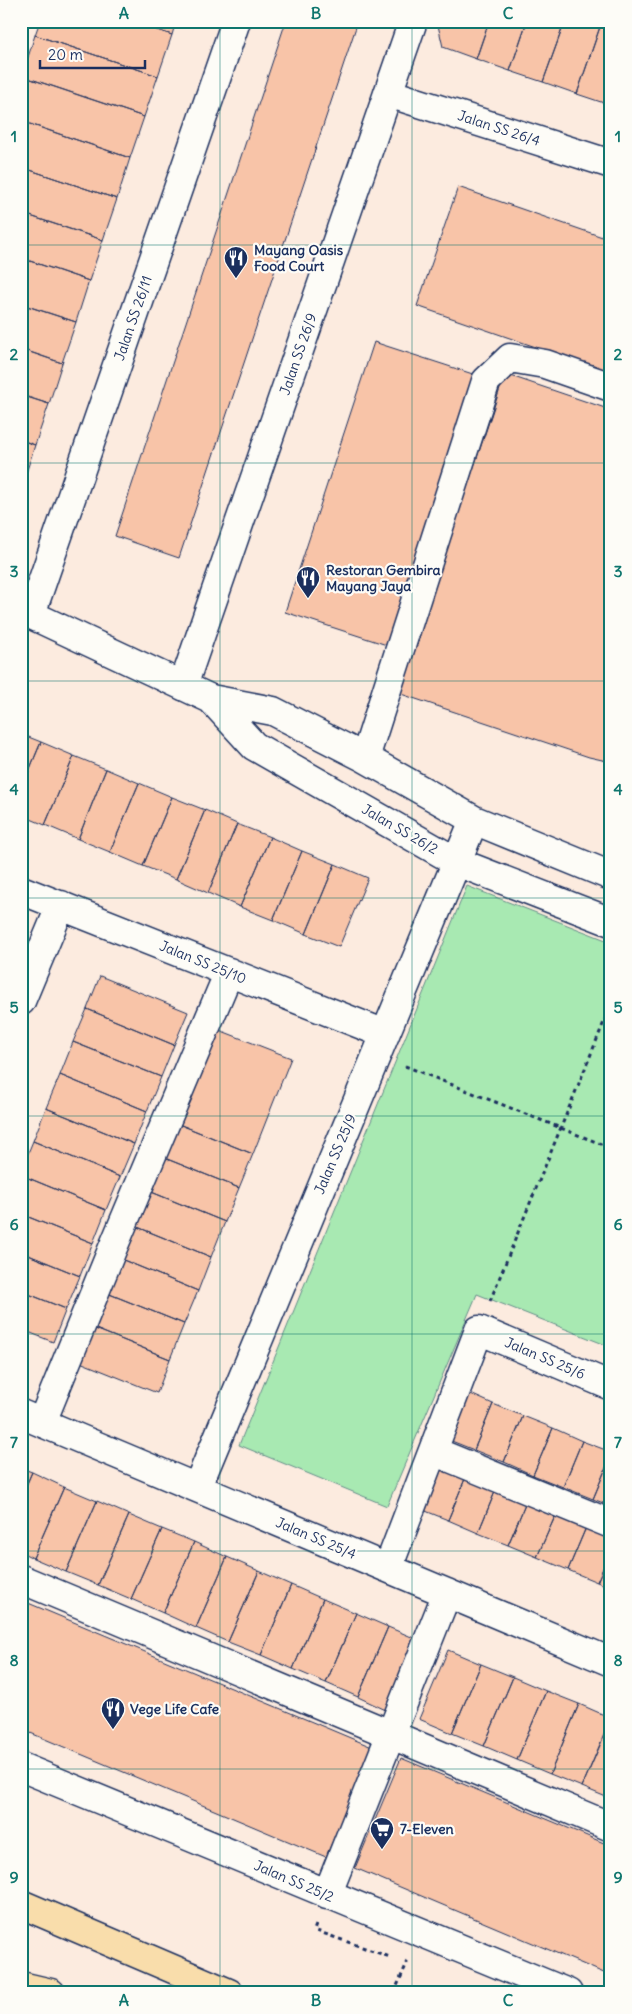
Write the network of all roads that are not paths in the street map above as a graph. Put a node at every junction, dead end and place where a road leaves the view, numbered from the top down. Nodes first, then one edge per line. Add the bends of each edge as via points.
1 (236, 21) edge
2 (413, 21) edge
3 (388, 93) junction
4 (611, 164) edge
5 (611, 387) edge
6 (26, 612) edge
7 (183, 686) junction
8 (211, 699) junction
9 (365, 758) junction
10 (474, 820) junction
11 (457, 862) junction
12 (611, 876) edge
13 (21, 890) edge
14 (61, 905) junction
15 (611, 922) edge
16 (229, 972) junction
17 (21, 1001) edge
18 (381, 1045) junction
19 (611, 1386) edge
20 (32, 1418) edge
21 (433, 1451) junction
22 (197, 1488) junction
23 (611, 1524) edge
24 (388, 1568) junction
25 (21, 1579) edge
26 (447, 1593) junction
27 (611, 1662) edge
28 (391, 1735) junction
29 (21, 1767) edge
30 (611, 1827) edge
31 (327, 1895) junction
32 (21, 1904) edge
33 (21, 1986) edge
34 (51, 1993) edge
35 (229, 1993) edge
36 (568, 1993) edge

1 - 6 street, Jalan SS 26/11
2 - 3 street, Jalan SS 26/9
3 - 4 street, Jalan SS 26/4
3 - 7 street, Jalan SS 26/9
5 - 9 street via 545,364 510,358 486,382
6 - 7 street, Jalan SS 26/2
7 - 8 street, Jalan SS 26/2
8 - 9 street, Jalan SS 26/2 via 273,711
8 - 11 street, Jalan SS 26/2 via 254,746
9 - 10 street, Jalan SS 26/2
10 - 11 street, Jalan SS 25/9
10 - 12 street, Jalan SS 26/2
11 - 15 street, Jalan SS 26/2
11 - 18 street, Jalan SS 25/9
13 - 14 street, Jalan SS 25/10
14 - 16 street, Jalan SS 25/10
14 - 17 street
16 - 18 street, Jalan SS 25/10
16 - 20 street via 112,1250
18 - 22 street, Jalan SS 25/9
19 - 21 street, Jalan SS 25/6 via 479,1330
20 - 22 street, Jalan SS 25/4
21 - 23 street
21 - 24 street
22 - 24 street, Jalan SS 25/4
24 - 26 street, Jalan SS 25/4
25 - 28 street
26 - 27 street, Jalan SS 25/4
26 - 28 street
28 - 30 street
28 - 31 street
29 - 31 street, Jalan SS 25/2
31 - 36 street, Jalan SS 25/2
32 - 35 highway
33 - 34 highway

